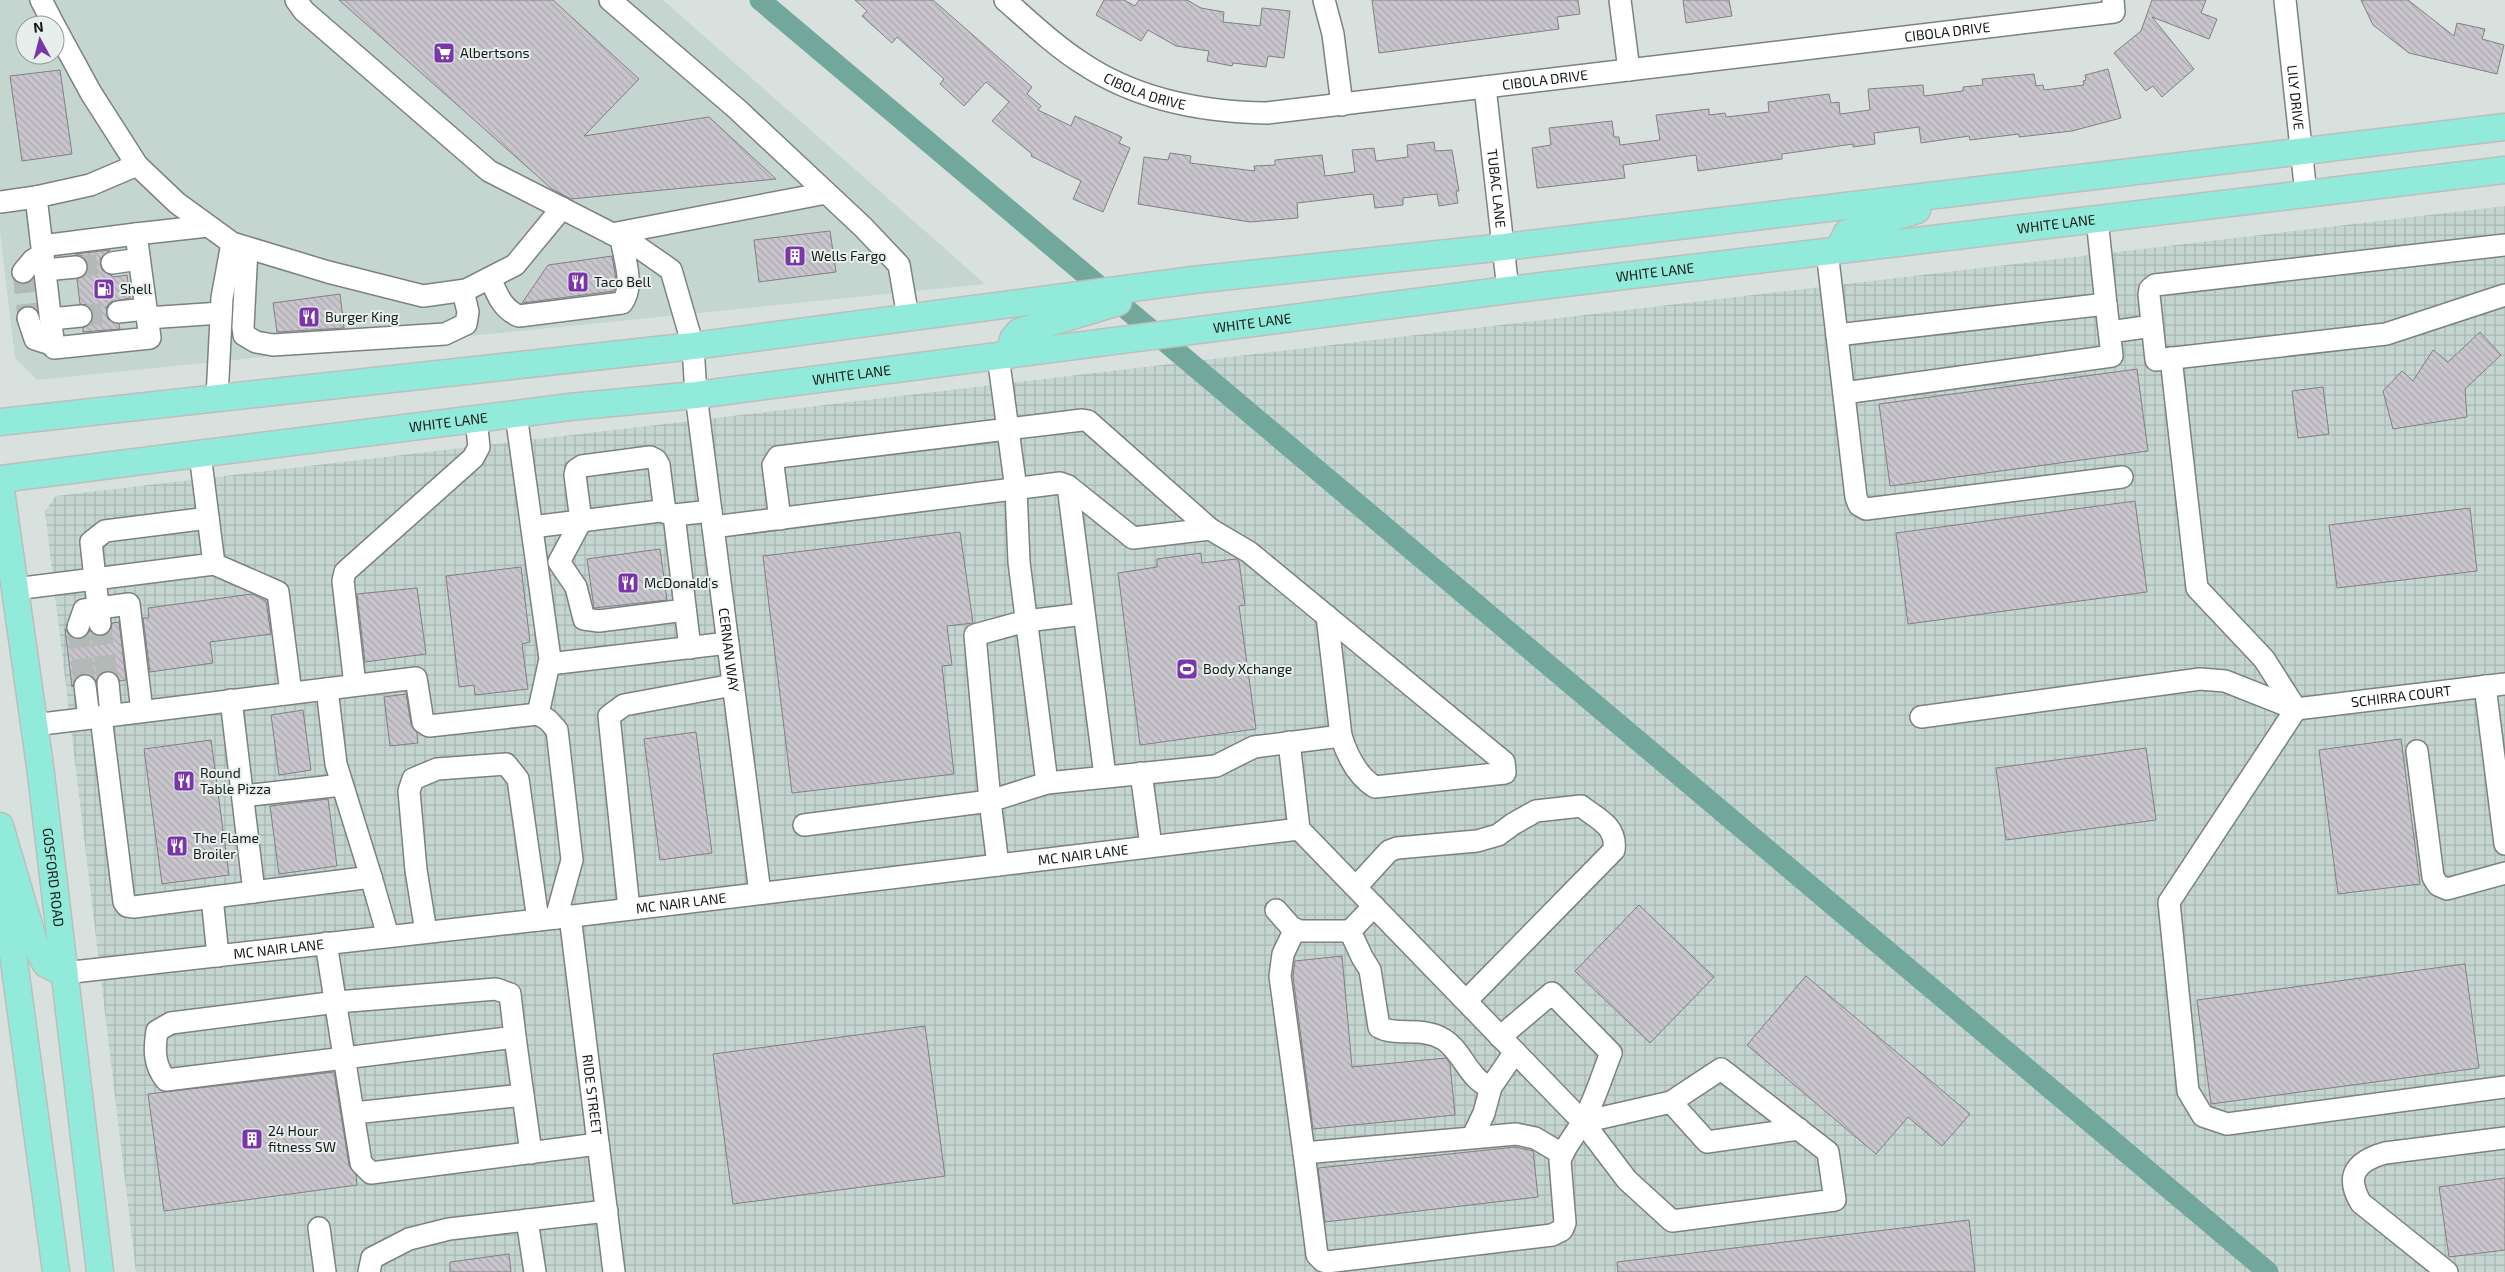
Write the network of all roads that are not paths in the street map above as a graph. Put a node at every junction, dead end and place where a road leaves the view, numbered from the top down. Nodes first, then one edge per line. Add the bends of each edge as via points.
1 (41, 0) edge
2 (296, 0) edge
3 (610, 0) edge
4 (1005, 0) edge
5 (1324, 0) edge
6 (1620, 0) edge
7 (2285, 0) edge
8 (2113, 6) edge
9 (48, 15) edge
10 (65, 46) edge
11 (1629, 70) junction
12 (1485, 88) junction
13 (1342, 105) junction
14 (2505, 127) edge
15 (2302, 152) junction
16 (137, 165) junction
17 (2505, 172) edge
18 (1980, 190) junction
19 (826, 193) junction
20 (2306, 194) junction
21 (36, 197) junction
22 (0, 202) edge
23 (562, 208) junction
24 (2097, 219) junction
25 (208, 226) junction
26 (136, 234) junction
27 (617, 236) junction
28 (2505, 245) edge
29 (239, 246) junction
30 (1504, 248) junction
31 (1832, 250) junction
32 (43, 257) junction
33 (139, 259) junction
34 (112, 263) tunnel mouth
35 (76, 267) tunnel mouth
36 (24, 272) dead end
37 (490, 278) junction
38 (1193, 280) junction
39 (1508, 290) junction
40 (463, 291) junction
41 (2505, 295) edge
42 (2106, 304) junction
43 (118, 312) tunnel mouth
44 (221, 313) junction
45 (146, 314) junction
46 (81, 316) tunnel mouth
47 (908, 317) junction
48 (28, 318) tunnel mouth
49 (51, 319) junction
50 (2152, 326) junction
51 (2110, 332) junction
52 (1837, 335) junction
53 (1040, 339) junction
54 (54, 345) junction
55 (693, 346) junction
56 (1004, 356) junction
57 (2171, 358) junction
58 (1844, 393) junction
59 (696, 395) junction
60 (217, 398) junction
61 (516, 414) junction
62 (476, 419) junction
63 (0, 422) edge
64 (1008, 430) junction
65 (200, 454) junction
66 (2122, 477) dead end
67 (0, 481) edge
68 (1068, 486) junction
69 (1016, 489) junction
70 (669, 514) junction
71 (208, 518) junction
72 (712, 519) junction
73 (780, 519) junction
74 (581, 520) junction
75 (532, 527) junction
76 (1210, 530) junction
77 (214, 564) junction
78 (94, 579) junction
79 (15, 589) junction
80 (685, 610) junction
81 (1084, 614) junction
82 (99, 616) junction
83 (1327, 616) junction
84 (1026, 621) junction
85 (78, 627) dead end
86 (728, 643) junction
87 (690, 648) junction
88 (549, 664) junction
89 (108, 683) tunnel mouth
90 (355, 685) junction
91 (733, 685) junction
92 (2495, 685) edge
93 (85, 686) tunnel mouth
94 (326, 689) junction
95 (291, 693) junction
96 (231, 700) junction
97 (2296, 709) junction
98 (142, 710) junction
99 (538, 714) junction
100 (100, 716) junction
101 (1921, 717) dead end
102 (34, 725) junction
103 (1341, 736) junction
104 (1289, 742) junction
105 (2417, 751) dead end
106 (1141, 773) junction
107 (1105, 776) junction
108 (1047, 783) junction
109 (342, 785) junction
110 (242, 796) junction
111 (990, 801) junction
112 (804, 825) dead end
113 (0, 826) edge
114 (1299, 829) junction
115 (2505, 844) edge
116 (1151, 846) junction
117 (0, 857) edge
118 (998, 865) junction
119 (2505, 873) edge
120 (371, 877) junction
121 (1356, 888) junction
122 (254, 892) junction
123 (760, 893) junction
124 (212, 898) junction
125 (1374, 906) junction
126 (630, 909) junction
127 (1276, 910) dead end
128 (555, 918) junction
129 (1295, 929) junction
130 (1350, 931) junction
131 (426, 932) junction
132 (388, 936) junction
133 (326, 943) junction
134 (218, 956) junction
135 (64, 973) junction
136 (1466, 1001) junction
137 (336, 1002) junction
138 (516, 1037) junction
139 (1500, 1037) junction
140 (1515, 1052) junction
141 (346, 1059) junction
142 (1491, 1086) junction
143 (2505, 1087) edge
144 (523, 1095) junction
145 (1671, 1102) junction
146 (354, 1113) junction
147 (1583, 1122) junction
148 (1799, 1129) junction
149 (1473, 1136) junction
150 (2505, 1138) edge
151 (598, 1144) junction
152 (531, 1153) junction
153 (1304, 1153) junction
154 (1562, 1154) junction
155 (607, 1211) junction
156 (527, 1220) junction
157 (319, 1228) dead end
158 (56, 1272) edge
159 (100, 1272) edge
160 (325, 1272) edge
161 (369, 1272) edge
162 (535, 1272) edge
163 (614, 1272) edge
164 (2447, 1272) edge

1 - 9 street
2 - 23 street, CERNAN WAY via 304,11 489,171
3 - 19 street via 736,109
4 - 13 street, CIBOLA DRIVE via 1082,64 1152,97 1190,107 1229,112 1267,113
5 - 13 street via 1333,34
6 - 11 street
7 - 15 street, LILY DRIVE
8 - 11 street, CIBOLA DRIVE
10 - 16 street
11 - 12 street, CIBOLA DRIVE
12 - 13 street, CIBOLA DRIVE
12 - 30 street, TUBAC LANE
14 - 15 main road
15 - 18 main road
15 - 20 street, LILY DRIVE
16 - 21 street via 90,185
16 - 25 street via 176,203
17 - 20 main road, WHITE LANE
18 - 30 main road
18 - 31 main road via 1848,232
19 - 27 street
19 - 47 street via 899,266
20 - 24 main road, WHITE LANE
21 - 22 street
21 - 32 street
23 - 27 street, CERNAN WAY
23 - 37 street via 515,265
24 - 31 main road, WHITE LANE
24 - 42 street
25 - 26 street
25 - 29 street
26 - 32 street
26 - 33 street
27 - 37 street via 628,279 627,296 622,302 519,316 510,313 500,301
27 - 55 street, CERNAN WAY via 671,270
28 - 50 street via 2154,285 2149,295
29 - 40 street via 423,296
29 - 40 street via 244,335 256,342 273,345 444,334 466,324 468,312
29 - 44 street
30 - 38 main road
30 - 39 street, TUBAC LANE
31 - 39 main road, WHITE LANE
31 - 52 street
32 - 35 street
32 - 36 street via 33,260
32 - 49 street
33 - 34 street
33 - 45 street
37 - 40 street
38 - 47 main road
38 - 53 main road
39 - 53 main road, WHITE LANE via 1202,330
41 - 57 street via 2386,334
42 - 51 street
42 - 52 street
43 - 45 street
44 - 45 street
44 - 60 street
45 - 54 street via 150,338 54,348
46 - 49 street
47 - 55 main road
48 - 54 street via 35,339
49 - 54 street
50 - 51 street
50 - 57 street via 2156,360
51 - 58 street via 2112,356
52 - 58 street
53 - 56 main road, WHITE LANE
55 - 59 street, CERNAN WAY
55 - 60 main road
56 - 59 main road, WHITE LANE
56 - 64 street
57 - 97 street via 2197,588 2264,659
58 - 66 street via 1856,498 1859,505 1866,508
59 - 61 main road, WHITE LANE
59 - 72 street, CERNAN WAY
60 - 63 main road
61 - 62 main road, WHITE LANE
61 - 75 street
62 - 65 main road, WHITE LANE
62 - 90 street via 479,447 473,458 345,572 343,580
64 - 69 street
64 - 73 street via 778,457 773,465
64 - 76 street via 1088,421
65 - 67 main road, WHITE LANE
65 - 71 street
67 - 79 main road, GOSFORD ROAD
68 - 69 street via 1060,483
68 - 76 street via 1133,538
68 - 81 street
69 - 73 street
69 - 84 street via 1018,562
70 - 72 street
70 - 74 street via 660,511
70 - 74 street via 659,465 650,457 582,466 576,470
70 - 80 street
71 - 77 street
71 - 78 street via 101,533 90,545
72 - 73 street
72 - 86 street, CERNAN WAY
74 - 75 street
74 - 80 street via 559,562 576,587 584,619 599,621
75 - 88 street
76 - 83 street via 1249,552
77 - 78 street
77 - 95 street via 278,592
78 - 79 street
78 - 82 street
79 - 102 main road, GOSFORD ROAD
80 - 87 street
81 - 84 street
81 - 107 street
82 - 85 street via 84,610
82 - 98 street via 129,604
83 - 103 street
83 - 103 street via 1504,762 1505,773 1375,787 1368,783 1348,756
84 - 108 street
84 - 111 street via 977,633 974,639
86 - 87 street
86 - 91 street, CERNAN WAY
87 - 88 street
88 - 99 street
89 - 100 street
90 - 94 street
90 - 99 street via 416,678 424,722 429,726
91 - 123 street, CERNAN WAY
91 - 126 street via 624,705 609,716
92 - 97 street, SCHIRRA COURT
92 - 115 street
93 - 100 street
94 - 95 street
94 - 109 street
95 - 96 street
96 - 98 street
96 - 110 street
97 - 101 street via 2225,681 2200,678
97 - 143 street via 2169,902 2188,1091 2203,1116 2227,1124
98 - 100 street
99 - 128 street via 557,730 572,860
100 - 102 street
100 - 124 street via 124,902 134,907
102 - 135 main road, GOSFORD ROAD
103 - 104 street
104 - 106 street via 1249,749 1216,766
104 - 114 street
105 - 119 street via 2433,878 2438,885 2447,889
106 - 107 street
106 - 116 street
107 - 108 street
108 - 111 street
109 - 110 street
109 - 120 street
110 - 122 street
111 - 112 street
111 - 118 street
113 - 135 main road via 34,942 46,964
114 - 116 street, MC NAIR LANE
114 - 121 street
116 - 118 street, MC NAIR LANE
117 - 158 main road
118 - 123 street, MC NAIR LANE
120 - 122 street
120 - 132 street
121 - 125 street
121 - 136 street via 1389,851 1484,839 1498,835 1536,811 1582,806 1612,830 1614,850
122 - 124 street
123 - 126 street, MC NAIR LANE
124 - 134 street
125 - 130 street
125 - 136 street
126 - 128 street, MC NAIR LANE
127 - 129 street
128 - 131 street, MC NAIR LANE
128 - 131 street, RIDE STREET via 518,779 506,764 437,769 414,779 409,791 416,870
128 - 151 street, RIDE STREET
129 - 130 street
129 - 153 street via 1283,954 1280,976
130 - 142 street via 1370,970 1380,1027 1388,1031 1429,1033 1444,1040 1459,1054 1476,1079
131 - 132 street, MC NAIR LANE
132 - 133 street, MC NAIR LANE
133 - 134 street, MC NAIR LANE
133 - 137 street
134 - 135 street, MC NAIR LANE
135 - 159 main road, GOSFORD ROAD
136 - 139 street
137 - 138 street via 496,989 510,994
137 - 141 street
137 - 141 street via 170,1023 157,1031 158,1070 166,1080
138 - 141 street
138 - 144 street
139 - 140 street
139 - 147 street via 1552,993 1611,1053
140 - 142 street
140 - 147 street
141 - 146 street
142 - 149 street
144 - 146 street
144 - 152 street
145 - 147 street
145 - 148 street via 1707,1142
145 - 148 street via 1721,1069
146 - 152 street via 361,1163 371,1173
147 - 148 street via 1628,1180 1672,1221 1835,1200 1828,1152
147 - 154 street
149 - 153 street
149 - 154 street via 1526,1134
150 - 164 street via 2385,1153 2359,1165 2353,1178 2354,1191 2361,1203
151 - 152 street
151 - 155 street, RIDE STREET
153 - 154 street via 1317,1255 1327,1262 1559,1233 1565,1222
155 - 156 street
155 - 163 street, RIDE STREET
156 - 161 street via 449,1229 409,1239 372,1258
156 - 162 street
157 - 160 street

